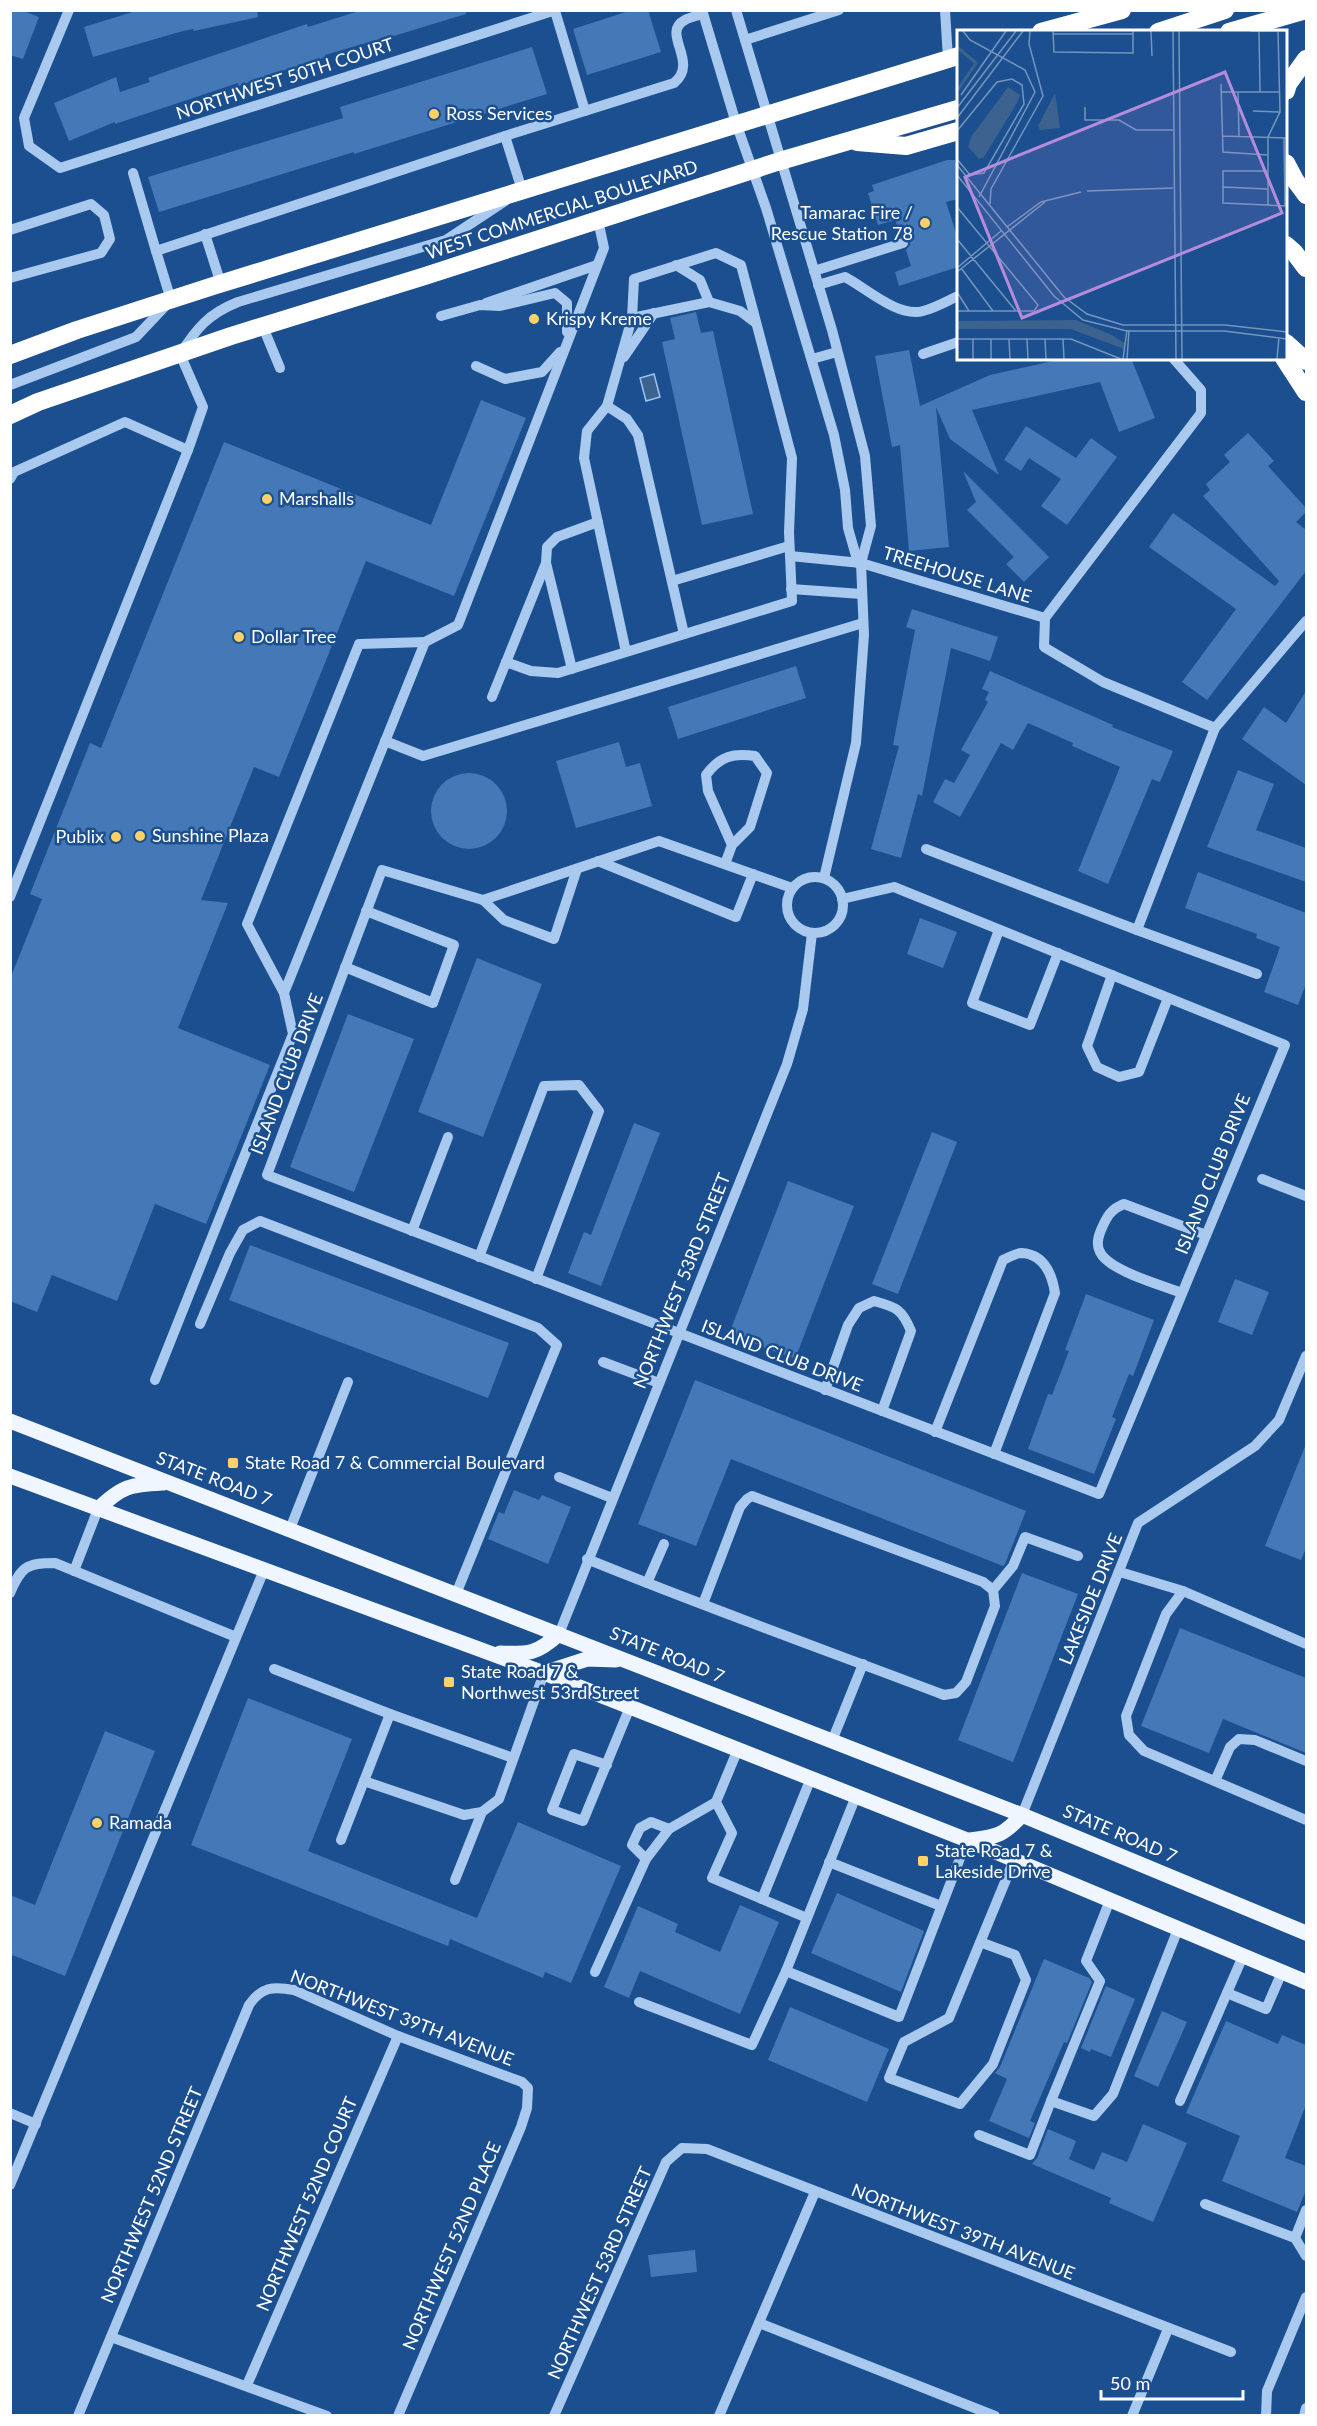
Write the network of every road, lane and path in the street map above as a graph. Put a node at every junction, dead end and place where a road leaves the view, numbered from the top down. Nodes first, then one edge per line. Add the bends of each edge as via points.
1 (69, 10) edge
2 (736, 10) edge
3 (839, 10) edge
4 (945, 10) edge
5 (1122, 10) edge
6 (1225, 10) edge
7 (1306, 10) edge
8 (556, 11) edge
9 (702, 12) edge
10 (1048, 30) edge
11 (1164, 30) edge
12 (1236, 30) edge
13 (745, 40) junction
14 (953, 57) edge
15 (1306, 59) edge
16 (1287, 88) edge
17 (957, 109) edge
18 (585, 111) junction
19 (766, 114) junction
20 (736, 123) junction
21 (957, 131) edge
22 (505, 136) junction
23 (846, 141) junction
24 (780, 161) junction
25 (1287, 165) edge
26 (752, 170) junction
27 (133, 173) dead end
28 (522, 190) junction
29 (1306, 195) edge
30 (598, 220) junction
31 (10, 230) edge
32 (206, 234) junction
33 (903, 243) dead end
34 (1290, 248) edge
35 (156, 251) junction
36 (597, 265) junction
37 (676, 265) junction
38 (1306, 268) edge
39 (814, 271) junction
40 (10, 278) edge
41 (221, 284) junction
42 (818, 285) junction
43 (957, 296) edge
44 (171, 300) junction
45 (709, 303) junction
46 (480, 305) junction
47 (654, 313) junction
48 (441, 316) dead end
49 (632, 318) junction
50 (756, 323) junction
51 (263, 327) junction
52 (957, 342) edge
53 (1287, 344) edge
54 (837, 352) junction
55 (180, 354) junction
56 (923, 354) dead end
57 (10, 355) edge
58 (812, 359) junction
59 (1175, 360) edge
60 (1285, 360) edge
61 (1306, 361) edge
62 (476, 366) dead end
63 (617, 367) junction
64 (280, 368) dead end
65 (10, 385) edge
66 (1306, 392) edge
67 (608, 406) junction
68 (10, 415) edge
69 (188, 450) junction
70 (10, 479) edge
71 (598, 522) junction
72 (790, 551) junction
73 (546, 563) junction
74 (860, 563) junction
75 (672, 581) junction
76 (791, 589) junction
77 (862, 594) junction
78 (1045, 618) junction
79 (1306, 621) edge
80 (863, 623) junction
81 (684, 634) junction
82 (425, 642) junction
83 (626, 652) junction
84 (506, 662) junction
85 (572, 669) junction
86 (492, 697) dead end
87 (1215, 728) junction
88 (385, 741) junction
89 (732, 845) junction
90 (926, 849) dead end
91 (598, 861) junction
92 (725, 864) junction
93 (577, 868) junction
94 (753, 874) junction
95 (824, 878) junction
96 (792, 888) junction
97 (10, 897) edge
98 (842, 899) junction
99 (483, 900) junction
100 (366, 911) junction
101 (999, 930) junction
102 (1137, 930) junction
103 (812, 933) junction
104 (1058, 953) junction
105 (345, 967) junction
106 (1257, 974) dead end
107 (1112, 975) junction
108 (284, 993) junction
109 (1168, 998) junction
110 (448, 1137) dead end
111 (1262, 1179) dead end
112 (1306, 1196) edge
113 (412, 1231) junction
114 (1206, 1235) junction
115 (479, 1257) junction
116 (536, 1279) junction
117 (1182, 1293) junction
118 (200, 1324) dead end
119 (679, 1334) junction
120 (1306, 1356) edge
121 (603, 1362) dead end
122 (155, 1380) dead end
123 (348, 1382) dead end
124 (659, 1383) junction
125 (825, 1390) junction
126 (882, 1411) junction
127 (10, 1421) edge
128 (935, 1432) junction
129 (994, 1454) junction
130 (10, 1476) edge
131 (559, 1477) dead end
132 (173, 1483) junction
133 (612, 1498) junction
134 (98, 1509) junction
135 (290, 1529) junction
136 (664, 1544) dead end
137 (1078, 1556) dead end
138 (587, 1559) junction
139 (264, 1570) junction
140 (74, 1571) junction
141 (1119, 1572) junction
142 (647, 1583) junction
143 (993, 1590) junction
144 (1183, 1591) junction
145 (10, 1593) edge
146 (456, 1594) junction
147 (703, 1604) junction
148 (559, 1634) junction
149 (236, 1637) junction
150 (1306, 1644) edge
151 (485, 1653) junction
152 (628, 1660) junction
153 (863, 1664) junction
154 (274, 1669) dead end
155 (544, 1673) junction
156 (630, 1707) junction
157 (390, 1714) junction
158 (832, 1741) junction
159 (738, 1749) junction
160 (513, 1758) junction
161 (1306, 1761) edge
162 (607, 1765) junction
163 (811, 1778) junction
164 (364, 1780) junction
165 (1215, 1781) junction
166 (856, 1796) junction
167 (716, 1802) junction
168 (482, 1812) junction
169 (1022, 1815) junction
170 (1306, 1820) edge
171 (669, 1829) junction
172 (341, 1840) dead end
173 (967, 1840) junction
174 (646, 1859) junction
175 (1014, 1860) junction
176 (829, 1862) junction
177 (455, 1880) dead end
178 (762, 1899) junction
179 (1110, 1900) junction
180 (941, 1906) junction
181 (807, 1918) junction
182 (1178, 1929) junction
183 (1306, 1931) edge
184 (980, 1942) junction
185 (1244, 1956) junction
186 (786, 1971) junction
187 (595, 1972) dead end
188 (1282, 1972) junction
189 (1306, 1982) edge
190 (262, 1990) joint
191 (1227, 1993) junction
192 (639, 2001) dead end
193 (398, 2036) junction
194 (528, 2088) joint
195 (1052, 2101) junction
196 (1180, 2101) dead end
197 (10, 2113) edge
198 (36, 2124) junction
199 (979, 2135) dead end
200 (682, 2148) joint
201 (14, 2169) edge
202 (10, 2185) edge
203 (815, 2192) junction
204 (1205, 2204) dead end
205 (1306, 2210) edge
206 (1294, 2238) junction
207 (1306, 2256) edge
208 (1306, 2297) edge
209 (759, 2323) junction
210 (1168, 2329) junction
211 (111, 2337) junction
212 (1231, 2352) dead end
213 (247, 2385) junction
214 (1306, 2408) edge
215 (78, 2415) edge
216 (327, 2415) edge
217 (398, 2415) edge
218 (554, 2415) edge
219 (719, 2415) edge
220 (995, 2415) edge
221 (1132, 2415) edge
222 (1266, 2415) edge
223 (1304, 2415) edge

1 - 8 street, NORTHWEST 50TH COURT via 24,118 29,146 60,168
2 - 13 street
3 - 13 street
4 - 14 street
5 - 10 highway
6 - 11 highway
7 - 12 highway
8 - 18 street
9 - 18 street via 677,27 684,69 681,78
9 - 20 street
13 - 19 street
14 - 19 highway, WEST COMMERCIAL BOULEVARD
15 - 16 highway
17 - 23 highway, WEST COMMERCIAL BOULEVARD
18 - 22 street
19 - 20 highway, WEST COMMERCIAL BOULEVARD
19 - 24 street
20 - 26 street
20 - 28 highway, WEST COMMERCIAL BOULEVARD
21 - 23 highway via 906,146
22 - 28 street
22 - 32 street
23 - 24 highway, WEST COMMERCIAL BOULEVARD
24 - 26 highway, WEST COMMERCIAL BOULEVARD
24 - 39 street
25 - 29 highway
26 - 30 highway, WEST COMMERCIAL BOULEVARD
26 - 58 street
27 - 35 street
28 - 41 highway, WEST COMMERCIAL BOULEVARD
28 - 55 street, WEST COMMERCIAL BOULEVARD via 446,240 217,310
30 - 36 street via 604,248
30 - 51 highway, WEST COMMERCIAL BOULEVARD
31 - 40 street via 91,204 104,215 110,239 101,253
32 - 35 street
32 - 41 street
33 - 39 street
34 - 38 highway
35 - 44 street
36 - 46 street
36 - 82 street via 458,625
37 - 45 street via 700,280
37 - 49 street via 634,279
37 - 50 street via 716,253 741,265
39 - 42 street
41 - 44 highway, WEST COMMERCIAL BOULEVARD
42 - 43 street via 845,278 904,311 921,312
42 - 54 street
44 - 57 highway, WEST COMMERCIAL BOULEVARD
44 - 65 street, WEST COMMERCIAL BOULEVARD via 136,337
45 - 47 street
45 - 50 street via 740,311
46 - 48 street
46 - 62 street via 500,306 555,292 567,303 568,329 561,351 543,372 505,379
47 - 49 street
47 - 63 street
49 - 63 street
50 - 72 street via 792,458
51 - 55 highway, WEST COMMERCIAL BOULEVARD
51 - 64 street
52 - 56 street
53 - 61 highway
54 - 58 street
54 - 74 street via 865,456 871,526
55 - 68 highway, WEST COMMERCIAL BOULEVARD
55 - 69 street via 203,406
58 - 74 street via 834,435 846,490 849,528
59 - 78 street via 1201,390 1201,413
60 - 66 highway
63 - 67 street
67 - 71 street via 587,431 584,458
67 - 75 street via 627,419 638,435
69 - 70 street via 125,423 14,472
69 - 97 street
71 - 73 street via 557,537 547,547
71 - 83 street
72 - 74 street, TREEHOUSE LANE
72 - 75 street
72 - 76 street
73 - 84 street
73 - 85 street
74 - 77 street
74 - 78 street, TREEHOUSE LANE
75 - 81 street
76 - 77 street
76 - 81 street via 792,601
77 - 80 street
78 - 87 street, TREEHOUSE LANE via 1044,647 1103,682
79 - 87 street
80 - 88 street via 423,756
80 - 95 street via 856,743
81 - 83 street
82 - 88 street
82 - 108 street via 359,644 354,655 247,924
83 - 85 street
84 - 85 street via 531,671 558,673
84 - 86 street
87 - 102 street
88 - 108 street
89 - 89 street via 750,827 767,773 755,756 738,754 716,762 706,775 708,791
89 - 92 street
90 - 102 street
91 - 92 street via 659,841
91 - 93 street
91 - 94 street via 736,917
92 - 94 street
93 - 99 street
93 - 99 street via 554,939 504,920
94 - 96 street
95 - 96 street via 804,879
95 - 98 street via 839,890
96 - 103 street via 786,907 789,916 802,931
98 - 101 street, ISLAND CLUB DRIVE via 894,887
98 - 103 street via 843,909 837,922 821,933
99 - 100 street, ISLAND CLUB DRIVE via 382,870
100 - 105 street, ISLAND CLUB DRIVE
100 - 105 street via 454,945 433,1003
101 - 104 street, ISLAND CLUB DRIVE
101 - 104 street via 972,1003 1030,1025
102 - 106 street
103 - 119 street, NORTHWEST 53RD STREET via 803,1009 787,1064
104 - 107 street, ISLAND CLUB DRIVE
105 - 113 street, ISLAND CLUB DRIVE via 267,1175
107 - 109 street, ISLAND CLUB DRIVE
107 - 109 street via 1087,1046 1097,1067 1119,1077 1139,1072
108 - 122 street via 293,1034
109 - 114 street, ISLAND CLUB DRIVE via 1284,1045
110 - 113 street
111 - 112 street
113 - 115 street, ISLAND CLUB DRIVE
114 - 117 street, ISLAND CLUB DRIVE
114 - 117 street via 1124,1204 1113,1209 1105,1221 1098,1239 1100,1252 1112,1265
115 - 116 street, ISLAND CLUB DRIVE
115 - 116 street via 544,1086 579,1085 599,1111
116 - 119 street, ISLAND CLUB DRIVE
117 - 129 street, ISLAND CLUB DRIVE via 1099,1494
118 - 146 street via 243,1230 260,1221 538,1328 557,1345
119 - 124 street, NORTHWEST 53RD STREET
119 - 125 street, ISLAND CLUB DRIVE
120 - 141 street, LAKESIDE DRIVE via 1279,1420 1255,1446 1138,1523
121 - 124 street
123 - 135 street
124 - 133 street, NORTHWEST 53RD STREET
125 - 126 street, ISLAND CLUB DRIVE
125 - 126 street via 848,1325 859,1308 874,1301 891,1305 904,1314 911,1331
126 - 128 street, ISLAND CLUB DRIVE
127 - 132 main road, STATE ROAD 7
128 - 129 street, ISLAND CLUB DRIVE
128 - 129 street via 1003,1260 1021,1253 1041,1259 1053,1275 1055,1293
130 - 134 main road
131 - 133 street
132 - 134 main road via 133,1485 116,1492
132 - 135 main road, STATE ROAD 7
133 - 138 street, NORTHWEST 53RD STREET
134 - 139 main road
134 - 140 street
135 - 146 main road, STATE ROAD 7
136 - 142 street
137 - 143 street via 1025,1537 1013,1566
138 - 142 street
138 - 148 street, NORTHWEST 53RD STREET
139 - 149 street
139 - 151 main road
140 - 145 street via 55,1563 33,1563 19,1573
140 - 149 street
141 - 144 street
141 - 169 street, LAKESIDE DRIVE
142 - 147 street
143 - 147 street via 983,1582 752,1496 740,1507
143 - 153 street via 995,1606 966,1682 956,1693 944,1695
144 - 150 street
144 - 165 street via 1166,1614 1126,1716 1129,1735 1144,1751
146 - 148 main road, STATE ROAD 7
147 - 153 street
148 - 151 main road via 544,1647 523,1654
148 - 152 main road, STATE ROAD 7
149 - 198 street
151 - 155 main road
152 - 155 main road via 587,1659
152 - 158 main road, STATE ROAD 7
153 - 158 street
154 - 157 street
155 - 156 main road
155 - 160 street
156 - 159 main road
156 - 162 street
157 - 160 street
157 - 164 street
158 - 169 main road, STATE ROAD 7
159 - 163 main road
159 - 167 street
160 - 168 street via 499,1798
161 - 165 street via 1255,1740 1239,1739 1230,1747
162 - 162 street via 583,1821 552,1810 574,1754
163 - 166 main road
163 - 178 street
164 - 168 street via 464,1815
164 - 172 street
165 - 170 street
166 - 173 main road
166 - 176 street
167 - 171 street
167 - 178 street via 732,1833 712,1878
168 - 177 street
169 - 173 main road via 1008,1831 996,1837
169 - 183 main road, STATE ROAD 7
171 - 174 street
171 - 174 street via 651,1822 640,1828 632,1845
173 - 175 main road
173 - 180 street
174 - 187 street
175 - 179 main road
175 - 184 street
176 - 180 street
176 - 181 street
178 - 181 street
179 - 182 main road
179 - 195 street via 1086,1961 1100,1981
180 - 186 street via 899,2017
181 - 186 street
182 - 185 main road
182 - 195 street via 1113,2094 1094,2116
184 - 184 street via 949,2018 904,2042 889,2078 960,2104 993,2064 1026,1980 1015,1955
185 - 188 main road
185 - 191 street
186 - 192 street via 752,2045
188 - 189 main road
188 - 191 street via 1266,2008
190 - 193 street, NORTHWEST 39TH AVENUE via 275,1986 294,1990
190 - 211 street, NORTHWEST 52ND STREET via 249,2006
191 - 196 street
193 - 194 street, NORTHWEST 39TH AVENUE via 522,2082
193 - 213 street, NORTHWEST 52ND COURT
194 - 217 street, NORTHWEST 52ND PLACE via 521,2127
195 - 199 street via 1030,2155
197 - 198 street
198 - 201 street
200 - 203 street, NORTHWEST 39TH AVENUE via 707,2149
200 - 218 street, NORTHWEST 53RD STREET via 666,2162
201 - 202 street
203 - 209 street
203 - 210 street, NORTHWEST 39TH AVENUE
204 - 206 street
205 - 206 street
206 - 207 street
208 - 222 street via 1267,2391
209 - 219 street
209 - 220 street
210 - 212 street, NORTHWEST 39TH AVENUE
210 - 221 street
211 - 213 street
211 - 215 street, NORTHWEST 52ND STREET
213 - 216 street
214 - 223 street

